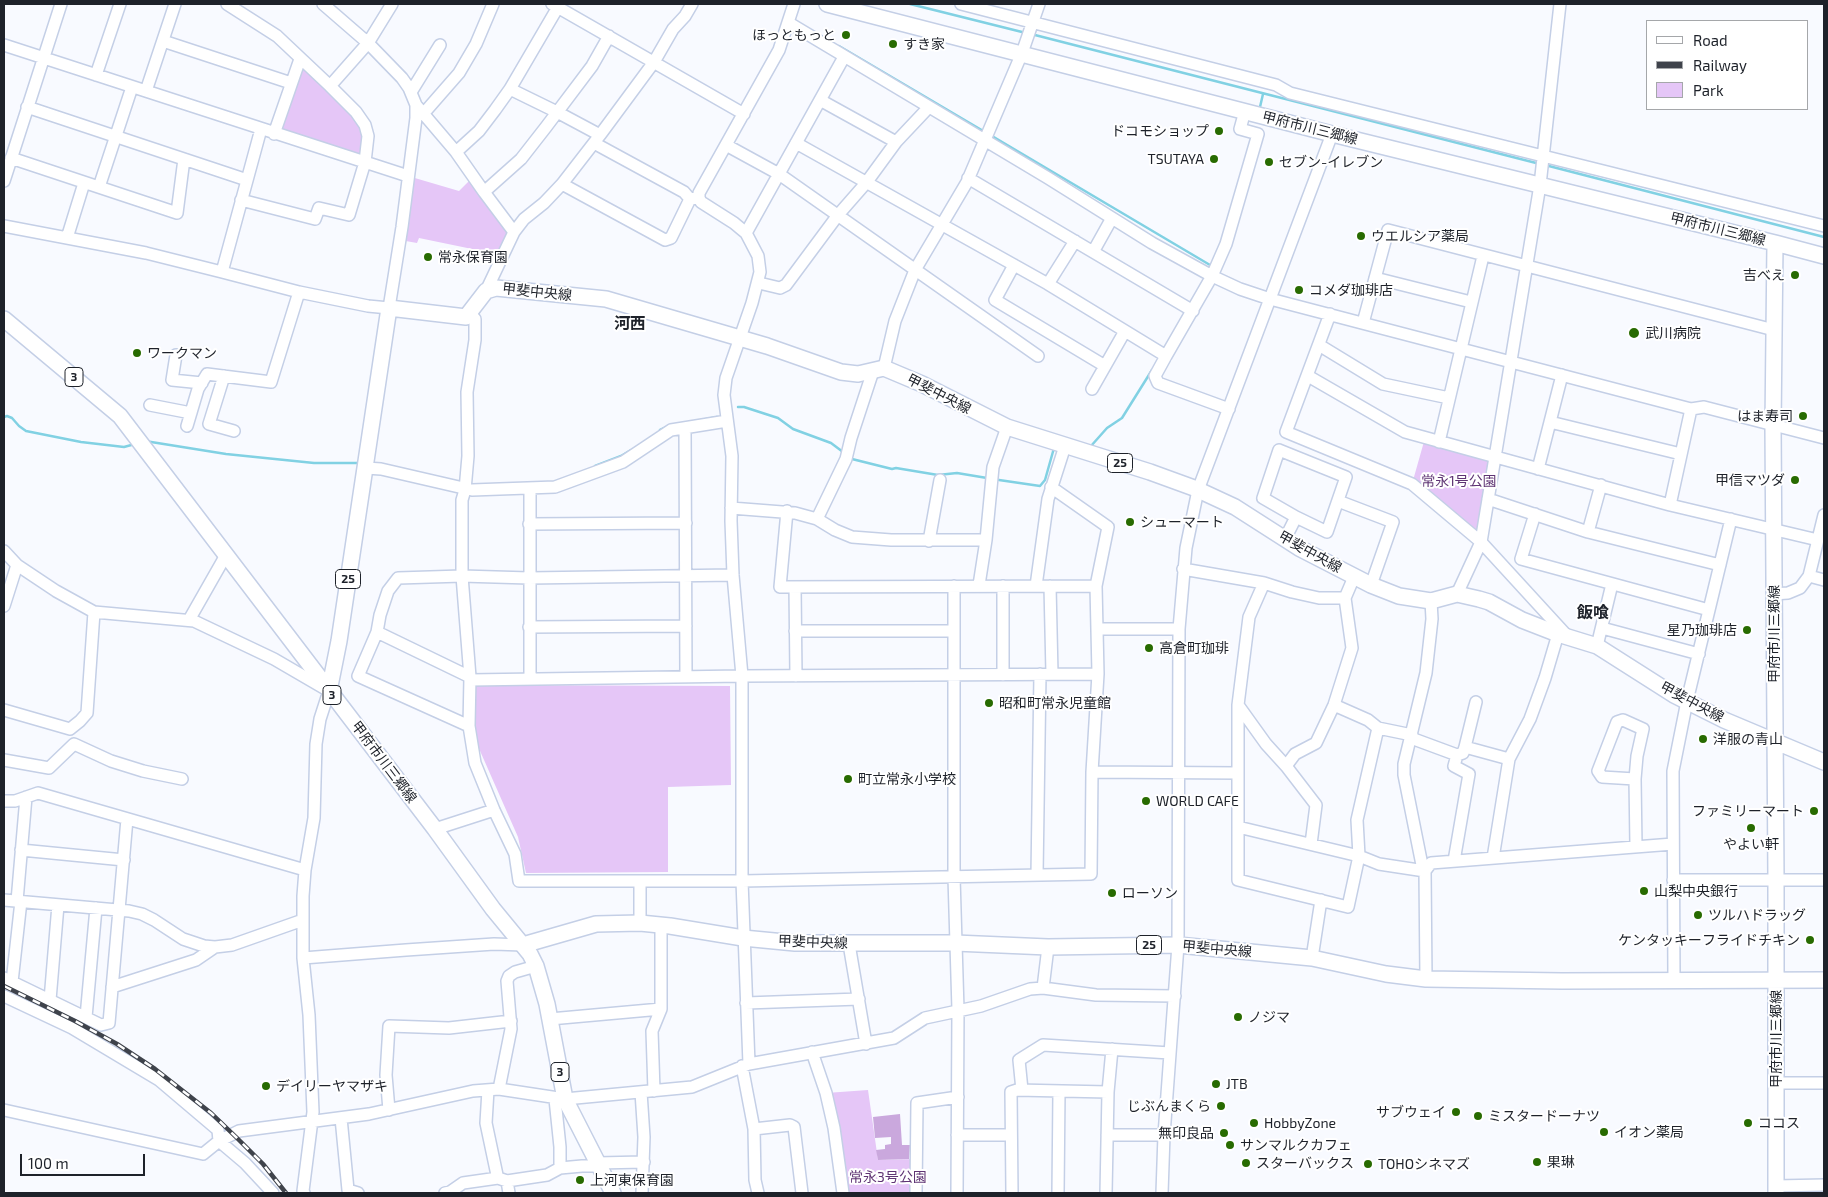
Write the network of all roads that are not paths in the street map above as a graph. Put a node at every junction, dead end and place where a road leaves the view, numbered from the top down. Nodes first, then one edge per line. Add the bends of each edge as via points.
1 (61, 4) edge
2 (120, 4) edge
3 (175, 4) edge
4 (227, 4) edge
5 (323, 4) edge
6 (392, 4) edge
7 (493, 4) edge
8 (692, 4) edge
9 (794, 4) edge
10 (826, 4) edge
11 (961, 4) edge
12 (1039, 4) edge
13 (1560, 4) edge
14 (555, 6) edge
15 (789, 23) junction
16 (1032, 23) junction
17 (608, 36) junction
18 (163, 41) junction
19 (368, 43) junction
20 (4, 45) edge
21 (440, 45) dead end
22 (1024, 48) junction
23 (844, 57) junction
24 (43, 58) junction
25 (300, 59) junction
26 (654, 62) junction
27 (96, 75) junction
28 (291, 83) junction
29 (330, 86) junction
30 (132, 87) junction
31 (510, 89) junction
32 (146, 91) junction
33 (410, 92) junction
34 (820, 100) junction
35 (27, 107) junction
36 (929, 107) junction
37 (420, 109) junction
38 (1245, 111) junction
39 (557, 112) junction
40 (744, 114) junction
41 (261, 129) junction
42 (274, 134) junction
43 (1332, 134) junction
44 (115, 136) junction
45 (986, 136) junction
46 (597, 139) junction
47 (896, 142) junction
48 (796, 143) junction
49 (726, 145) junction
50 (456, 152) junction
51 (11, 158) junction
52 (184, 159) junction
53 (365, 162) junction
54 (1542, 168) junction
55 (779, 174) junction
56 (408, 176) junction
57 (968, 178) junction
58 (247, 180) junction
59 (4, 181) edge
60 (84, 183) junction
61 (866, 183) junction
62 (562, 184) junction
63 (99, 187) junction
64 (484, 192) junction
65 (694, 199) junction
66 (241, 200) junction
67 (838, 215) junction
68 (1112, 218) junction
69 (941, 224) junction
70 (4, 226) edge
71 (1824, 226) edge
72 (514, 232) junction
73 (746, 233) junction
74 (67, 238) junction
75 (1075, 241) junction
76 (1775, 243) junction
77 (1093, 252) junction
78 (1483, 256) junction
79 (1824, 256) edge
80 (1014, 265) junction
81 (1527, 268) junction
82 (915, 270) junction
83 (222, 272) junction
84 (1212, 276) junction
85 (1375, 278) junction
86 (759, 283) junction
87 (1048, 284) junction
88 (486, 291) junction
89 (299, 292) junction
90 (1270, 299) junction
91 (1472, 302) junction
92 (389, 308) junction
93 (1193, 311) junction
94 (469, 313) junction
95 (1330, 314) junction
96 (4, 319) edge
97 (1363, 323) junction
98 (1774, 330) junction
99 (1125, 331) junction
100 (740, 338) junction
101 (1319, 345) junction
102 (1460, 348) junction
103 (176, 355) dead end
104 (1038, 356) dead end
105 (1166, 356) junction
106 (1511, 362) junction
107 (1105, 366) junction
108 (878, 369) junction
109 (1562, 375) junction
110 (224, 376) junction
111 (1308, 376) junction
112 (202, 383) junction
113 (1092, 388) dead end
114 (1449, 398) junction
115 (150, 405) dead end
116 (1229, 409) junction
117 (1691, 409) junction
118 (191, 412) junction
119 (727, 421) junction
120 (1550, 422) junction
121 (187, 426) dead end
122 (1773, 426) junction
123 (1007, 427) junction
124 (685, 428) junction
125 (234, 431) dead end
126 (1824, 438) edge
127 (1439, 442) junction
128 (1064, 446) junction
129 (1682, 454) junction
130 (1495, 458) junction
131 (366, 465) junction
132 (1538, 469) junction
133 (940, 480) dead end
134 (1601, 485) junction
135 (466, 487) junction
136 (1051, 487) junction
137 (530, 488) junction
138 (1198, 490) junction
139 (1488, 499) junction
140 (1338, 501) junction
141 (1670, 505) junction
142 (731, 508) junction
143 (787, 511) junction
144 (1535, 514) junction
145 (1824, 515) edge
146 (1296, 517) junction
147 (817, 519) junction
148 (1731, 519) junction
149 (686, 523) junction
150 (529, 524) junction
151 (1773, 530) junction
152 (1588, 532) junction
153 (986, 540) junction
154 (1286, 540) junction
155 (1818, 540) junction
156 (929, 541) junction
157 (1482, 542) junction
158 (4, 551) edge
159 (226, 556) junction
160 (17, 565) junction
161 (1720, 565) junction
162 (1183, 569) junction
163 (686, 575) junction
164 (733, 575) junction
165 (462, 576) junction
166 (1809, 576) junction
167 (1354, 577) junction
168 (529, 578) junction
169 (1824, 580) edge
170 (1264, 583) junction
171 (1612, 584) junction
172 (979, 585) junction
173 (1371, 585) junction
174 (954, 586) junction
175 (1003, 586) junction
176 (1036, 586) junction
177 (1050, 586) junction
178 (1096, 586) junction
179 (795, 587) junction
180 (1457, 594) junction
181 (1773, 594) junction
182 (1345, 598) junction
183 (1431, 601) junction
184 (4, 606) edge
185 (1710, 610) junction
186 (94, 612) junction
187 (189, 620) junction
188 (686, 626) junction
189 (529, 627) junction
190 (1602, 628) junction
191 (1097, 629) junction
192 (1179, 629) junction
193 (795, 631) junction
194 (953, 631) junction
195 (377, 632) junction
196 (1564, 636) junction
197 (1597, 646) junction
198 (1698, 654) junction
199 (1040, 674) junction
200 (1052, 674) junction
201 (1098, 674) junction
202 (952, 675) junction
203 (1003, 675) junction
204 (742, 676) junction
205 (796, 676) junction
206 (686, 677) junction
207 (470, 679) junction
208 (530, 679) junction
209 (329, 691) junction
210 (1476, 702) dead end
211 (1687, 702) junction
212 (1238, 705) junction
213 (1334, 705) junction
214 (4, 710) edge
215 (469, 726) junction
216 (70, 728) junction
217 (1378, 728) junction
218 (1411, 736) junction
219 (1774, 740) junction
220 (74, 744) junction
221 (1461, 751) junction
222 (1509, 759) junction
223 (4, 760) edge
224 (1824, 762) edge
225 (1286, 766) junction
226 (1092, 772) junction
227 (1178, 772) junction
228 (1238, 773) junction
229 (182, 779) dead end
230 (1635, 779) junction
231 (26, 797) junction
232 (4, 801) edge
233 (494, 810) junction
234 (128, 819) junction
235 (1238, 827) junction
236 (435, 829) junction
237 (1311, 844) junction
238 (1673, 844) junction
239 (1636, 846) junction
240 (21, 850) junction
241 (1359, 856) junction
242 (1492, 858) junction
243 (124, 860) junction
244 (1454, 861) junction
245 (305, 870) junction
246 (1425, 871) junction
247 (1037, 875) junction
248 (954, 877) junction
249 (640, 880) junction
250 (1673, 880) junction
251 (1776, 880) junction
252 (1824, 880) edge
253 (742, 881) junction
254 (4, 900) edge
255 (1322, 900) junction
256 (19, 901) junction
257 (58, 905) junction
258 (96, 908) junction
259 (120, 910) junction
260 (303, 920) junction
261 (640, 923) junction
262 (660, 925) junction
263 (743, 938) junction
264 (955, 942) junction
265 (849, 944) junction
266 (523, 945) junction
267 (1178, 945) junction
268 (215, 947) junction
269 (1048, 947) junction
270 (303, 958) junction
271 (1312, 958) junction
272 (536, 966) junction
273 (1426, 979) junction
274 (8, 980) edge
275 (1776, 980) junction
276 (1824, 980) edge
277 (1674, 981) junction
278 (112, 987) junction
279 (1043, 988) junction
280 (4, 996) edge
281 (1175, 996) junction
282 (50, 1000) junction
283 (859, 1000) junction
284 (746, 1004) junction
285 (661, 1009) junction
286 (958, 1010) junction
287 (86, 1017) junction
288 (550, 1019) junction
289 (511, 1021) junction
290 (866, 1044) junction
291 (1112, 1050) junction
292 (812, 1052) junction
293 (1170, 1053) junction
294 (745, 1065) junction
295 (1776, 1083) junction
296 (1824, 1083) edge
297 (493, 1090) junction
298 (654, 1090) junction
299 (1022, 1090) junction
300 (641, 1092) junction
301 (1059, 1092) junction
302 (1108, 1092) junction
303 (958, 1097) junction
304 (560, 1099) junction
305 (4, 1110) edge
306 (389, 1110) junction
307 (341, 1118) junction
308 (312, 1121) junction
309 (754, 1129) junction
310 (957, 1135) junction
311 (1107, 1135) junction
312 (1164, 1135) junction
313 (1012, 1136) junction
314 (219, 1141) junction
315 (644, 1162) junction
316 (598, 1165) junction
317 (560, 1168) junction
318 (503, 1179) junction
319 (1824, 1185) edge
320 (1776, 1190) edge
321 (273, 1193) edge
322 (304, 1193) edge
323 (358, 1193) edge
324 (445, 1193) edge
325 (509, 1193) edge
326 (613, 1193) edge
327 (642, 1193) edge
328 (758, 1193) edge
329 (802, 1193) edge
330 (843, 1193) edge
331 (916, 1193) edge
332 (957, 1193) edge
333 (1012, 1193) edge
334 (1058, 1193) edge
335 (1106, 1193) edge
336 (1162, 1193) edge

1 - 24 street
2 - 27 street
3 - 18 street
4 - 25 street via 276,36
5 - 19 street
6 - 19 street
7 - 37 street via 459,73
8 - 26 street
9 - 15 street
10 - 22 main road, 甲府市川三郷線
11 - 16 street
12 - 16 street
13 - 54 street
14 - 17 street
14 - 31 street
15 - 23 street
15 - 40 street via 779,50
16 - 22 street
16 - 54 street via 1276,85 1290,93
17 - 26 street
17 - 39 street via 592,66
18 - 28 street
18 - 32 street
19 - 29 street
19 - 33 street via 402,78
20 - 24 street
21 - 33 street
22 - 38 main road, 甲府市川三郷線
22 - 45 street
23 - 34 street
23 - 36 street
24 - 27 street
24 - 35 street
25 - 28 street
25 - 29 street
26 - 40 street
26 - 46 street
27 - 30 street
28 - 42 street
29 - 53 street via 365,125 368,136
30 - 32 street
30 - 44 street
31 - 39 street
31 - 50 street via 479,131
32 - 41 street
33 - 37 street
34 - 47 street
34 - 48 street
35 - 44 street
35 - 51 street
36 - 45 street
36 - 47 street
37 - 50 street
37 - 56 street
38 - 43 main road, 甲府市川三郷線
38 - 84 street via 1240,129 1258,134 1226,244
39 - 46 street
39 - 64 street via 521,159
40 - 49 street
41 - 42 street
41 - 58 street
42 - 53 street
43 - 54 main road, 甲府市川三郷線
43 - 90 street
44 - 52 street
44 - 63 street
45 - 57 street
45 - 68 street
46 - 62 street
46 - 65 street
47 - 61 street
48 - 55 street
48 - 61 street
49 - 55 street
49 - 65 street
50 - 64 street
51 - 59 street
51 - 60 street
52 - 58 street
52 - 63 street via 177,213
53 - 56 street
53 - 66 street via 350,215 319,208 315,219
54 - 71 street
54 - 76 main road, 甲府市川三郷線
54 - 81 street
55 - 67 street
55 - 73 street
56 - 92 street
57 - 69 street
57 - 75 street
58 - 66 street
60 - 63 street
60 - 74 street
61 - 67 street
61 - 69 street
62 - 65 street via 665,240 671,238
62 - 72 street
64 - 72 street
65 - 73 street
66 - 83 street
67 - 82 street
67 - 86 street via 786,285 780,288
68 - 77 street
68 - 84 street
69 - 80 street
69 - 82 street
70 - 74 street
72 - 88 street
73 - 86 street via 758,256
74 - 83 street
75 - 77 street
75 - 87 street
76 - 79 main road
76 - 98 main road, 甲府市川三郷線
77 - 93 street
78 - 81 street
78 - 85 street via 1388,230
78 - 91 street
80 - 87 street
80 - 107 street via 995,300
81 - 98 street
81 - 106 street
82 - 104 street
82 - 108 street
83 - 89 street
84 - 90 street
84 - 93 street
85 - 91 street
85 - 97 street
86 - 100 street
87 - 99 street
88 - 94 main road, 甲斐中央線
88 - 100 main road, 甲斐中央線 / 25 via 496,288 606,299
89 - 92 street
89 - 110 street via 271,382
90 - 95 street
90 - 116 street
91 - 102 street
92 - 94 main road via 457,317 466,317
92 - 131 main road, 25
93 - 105 street
94 - 135 street via 475,319 475,340 467,392
95 - 97 street
95 - 101 street
96 - 159 main road, 甲府市川三郷線 / 3 via 120,416
97 - 102 street
98 - 122 main road, 甲府市川三郷線
99 - 105 street
99 - 107 street
100 - 108 main road, 甲斐中央線 / 25 via 841,372 858,374
100 - 119 street via 726,378
101 - 111 street
101 - 114 street via 1384,384
102 - 106 street
102 - 114 street
103 - 112 street via 172,380
105 - 116 street via 1155,376 1158,382
106 - 109 street
106 - 130 street
107 - 113 street
108 - 123 main road, 甲斐中央線 / 25 via 922,384
108 - 147 street via 846,459
109 - 117 street
109 - 120 street
110 - 112 street via 207,374
110 - 125 street via 209,424
111 - 127 street via 1405,432
111 - 157 street via 1286,432 1412,484
112 - 118 street
114 - 127 street
115 - 118 street
116 - 138 street
117 - 122 street via 1704,407
117 - 129 street
118 - 121 street
119 - 124 street
119 - 142 street via 732,456
120 - 129 street
120 - 132 street
122 - 126 street
122 - 151 main road, 甲府市川三郷線
123 - 128 main road, 甲斐中央線 / 25
123 - 153 street via 993,466
124 - 137 street via 671,430 623,462 555,487
124 - 149 street
127 - 130 street
128 - 136 street
128 - 138 main road, 甲斐中央線 / 25
129 - 141 street
130 - 132 street
130 - 139 street
131 - 135 street
131 - 209 main road, 25
132 - 134 street
133 - 156 street
134 - 141 street
134 - 152 street
135 - 137 street
135 - 165 street via 462,500
136 - 176 street
136 - 178 street via 1108,527
137 - 150 street
138 - 154 main road, 甲斐中央線 / 25 via 1235,507
138 - 162 street
139 - 144 street
139 - 157 street
140 - 146 street via 1327,532
140 - 146 street via 1346,478 1279,450 1263,498
140 - 173 street via 1392,522
141 - 148 street
142 - 143 street
142 - 164 street
143 - 147 street
143 - 179 street via 780,587
144 - 152 street
144 - 171 street via 1521,559
145 - 155 street
146 - 154 street
147 - 156 street via 852,537
148 - 151 street
148 - 161 street
149 - 150 street
149 - 163 street
150 - 168 street
151 - 155 street
151 - 181 main road, 甲府市川三郷線
152 - 161 street
153 - 156 street
153 - 172 street
154 - 167 main road, 甲斐中央線 / 25
155 - 166 street
157 - 180 street
157 - 196 street
158 - 160 street
159 - 187 street
159 - 209 main road, 甲府市川三郷線 / 3
160 - 184 street
160 - 186 street
161 - 185 street
162 - 170 street
162 - 192 street
163 - 164 street
163 - 168 street
163 - 188 street
164 - 204 street
165 - 168 street
165 - 195 street via 398,578 388,591
165 - 207 street
166 - 169 street
166 - 181 street via 1800,588
167 - 173 main road, 甲斐中央線 / 25
167 - 182 street
168 - 189 street
170 - 182 street via 1319,598
170 - 212 street via 1248,617
171 - 185 street
171 - 190 street
172 - 174 street
172 - 175 street
173 - 183 main road, 甲斐中央線 / 25 via 1399,596
174 - 179 street
174 - 194 street
175 - 176 street
175 - 203 street
176 - 177 street
177 - 178 street
177 - 200 street
178 - 191 street
179 - 193 street
180 - 183 main road, 甲斐中央線 / 25
180 - 196 main road, 甲斐中央線 / 25 via 1489,602 1522,620
181 - 219 main road, 甲府市川三郷線
182 - 213 street via 1352,648
183 - 218 street via 1426,674
185 - 198 street
186 - 187 street
186 - 216 street via 87,713
187 - 209 street via 274,660
188 - 189 street
188 - 206 street
189 - 208 street
190 - 197 street
190 - 198 street
191 - 192 street
191 - 201 street
192 - 227 street
193 - 194 street
193 - 205 street
194 - 202 street
195 - 207 street
195 - 215 street via 358,676
196 - 197 main road, 甲斐中央線 / 25
196 - 222 street via 1530,719
197 - 211 main road, 甲斐中央線 / 25
198 - 211 street
199 - 200 street
199 - 203 street
199 - 247 street
200 - 201 street
201 - 226 street
202 - 203 street
202 - 205 street
202 - 248 street
204 - 205 street
204 - 206 street
204 - 253 street
206 - 208 street
207 - 208 street
207 - 215 street
209 - 236 main road, 甲府市川三郷線 / 3
209 - 245 street via 316,744 314,818
210 - 221 street
211 - 219 main road, 甲斐中央線 / 25
211 - 238 street via 1673,771
212 - 225 street
212 - 228 street
213 - 217 street
213 - 225 street via 1316,743 1295,754
214 - 216 street
215 - 233 street via 475,762
216 - 220 street
217 - 218 street
217 - 241 street via 1358,820
218 - 221 street
218 - 246 street via 1404,775
219 - 224 main road, 甲斐中央線 / 25
219 - 251 main road, 甲府市川三郷線
220 - 223 street via 49,768
220 - 229 street via 135,769
221 - 222 street
221 - 244 street via 1454,766 1469,774
222 - 242 street
225 - 237 street via 1316,804
226 - 227 street
226 - 247 street via 1091,874
227 - 228 street
227 - 267 street
228 - 235 street
230 - 230 street via 1643,729 1623,720 1617,722 1598,771 1602,777
230 - 239 street
231 - 232 street
231 - 234 street via 38,793
231 - 240 street
233 - 236 street
233 - 249 street via 515,854 519,881
234 - 243 street
234 - 245 street
235 - 237 street
235 - 255 street via 1238,880
236 - 266 main road, 甲府市川三郷線 / 3
237 - 241 street
238 - 239 street
238 - 250 street
239 - 242 street
240 - 243 street
240 - 256 street
241 - 246 street via 1379,864
241 - 255 street via 1348,907
242 - 244 street
243 - 259 street
244 - 246 street via 1430,863
245 - 260 street
246 - 273 street
247 - 248 street
248 - 253 street
248 - 264 street
249 - 253 street
249 - 261 street
250 - 251 street
250 - 277 street
251 - 252 street
251 - 275 main road, 甲府市川三郷線
253 - 263 street
254 - 256 street
255 - 271 street
256 - 257 street
256 - 274 street
257 - 258 street
257 - 282 street
258 - 259 street
258 - 287 street
259 - 268 street via 142,914 183,938
259 - 278 street
260 - 268 street via 232,945
260 - 270 street
261 - 262 main road, 甲斐中央線 / 25
261 - 266 main road, 甲斐中央線 / 25 via 596,924
262 - 263 main road, 甲斐中央線 / 25
262 - 285 street
263 - 265 main road, 甲斐中央線 / 25
263 - 284 street
264 - 265 main road, 甲斐中央線 / 25
264 - 269 main road, 甲斐中央線 / 25
264 - 286 street
265 - 283 street
266 - 270 street via 494,944
266 - 272 main road, 甲府市川三郷線 / 3
267 - 269 main road, 甲斐中央線 / 25
267 - 271 main road, 甲斐中央線 / 25
267 - 281 street
268 - 278 street via 196,960
269 - 279 street
270 - 308 street via 310,1024
271 - 273 main road, 甲斐中央線 / 25
272 - 288 main road, 甲府市川三郷線 / 3
272 - 289 street via 515,972 507,980
273 - 277 main road, 甲斐中央線 / 25
274 - 282 street
275 - 276 main road, 甲斐中央線 / 25
275 - 277 main road, 甲斐中央線 / 25
275 - 295 main road, 甲府市川三郷線
278 - 287 street via 109,1023 101,1024
279 - 281 street via 1096,995
279 - 286 street
280 - 314 street via 72,1028 159,1080 218,1130
281 - 293 street
282 - 287 street
283 - 284 street
283 - 290 street
284 - 294 street
285 - 288 street
285 - 298 street via 652,1031
286 - 290 street via 925,1018 894,1038
286 - 303 street
288 - 304 main road, 甲府市川三郷線 / 3
289 - 297 street
289 - 306 street via 450,1028 388,1026 386,1075
290 - 292 street
291 - 293 street
291 - 299 street via 1043,1045 1019,1060
291 - 302 street
292 - 294 street
292 - 330 street via 834,1128
293 - 312 street
294 - 298 street via 692,1087
294 - 309 street
295 - 296 street
295 - 320 main road, 甲府市川三郷線
297 - 304 street via 520,1091
297 - 306 street via 473,1091
297 - 318 street via 486,1124
298 - 300 street
299 - 301 street
299 - 313 street via 1012,1092
300 - 304 street
300 - 315 street
301 - 302 street
301 - 334 street
302 - 311 street
303 - 310 street
303 - 331 street via 917,1103
304 - 316 main road, 甲府市川三郷線 / 3
304 - 317 street
305 - 314 street via 197,1154 203,1154
306 - 307 street
307 - 308 street
307 - 323 street via 348,1190
308 - 314 street via 239,1131
308 - 322 street
309 - 328 street
309 - 329 street via 794,1127
310 - 313 street
310 - 332 street
311 - 312 street
311 - 335 street
312 - 336 street
313 - 333 street
314 - 321 street
315 - 316 street
315 - 327 street
316 - 317 street
316 - 326 main road, 甲府市川三郷線 / 3
317 - 318 street via 547,1175
318 - 324 street via 463,1183
318 - 325 street
319 - 320 street

